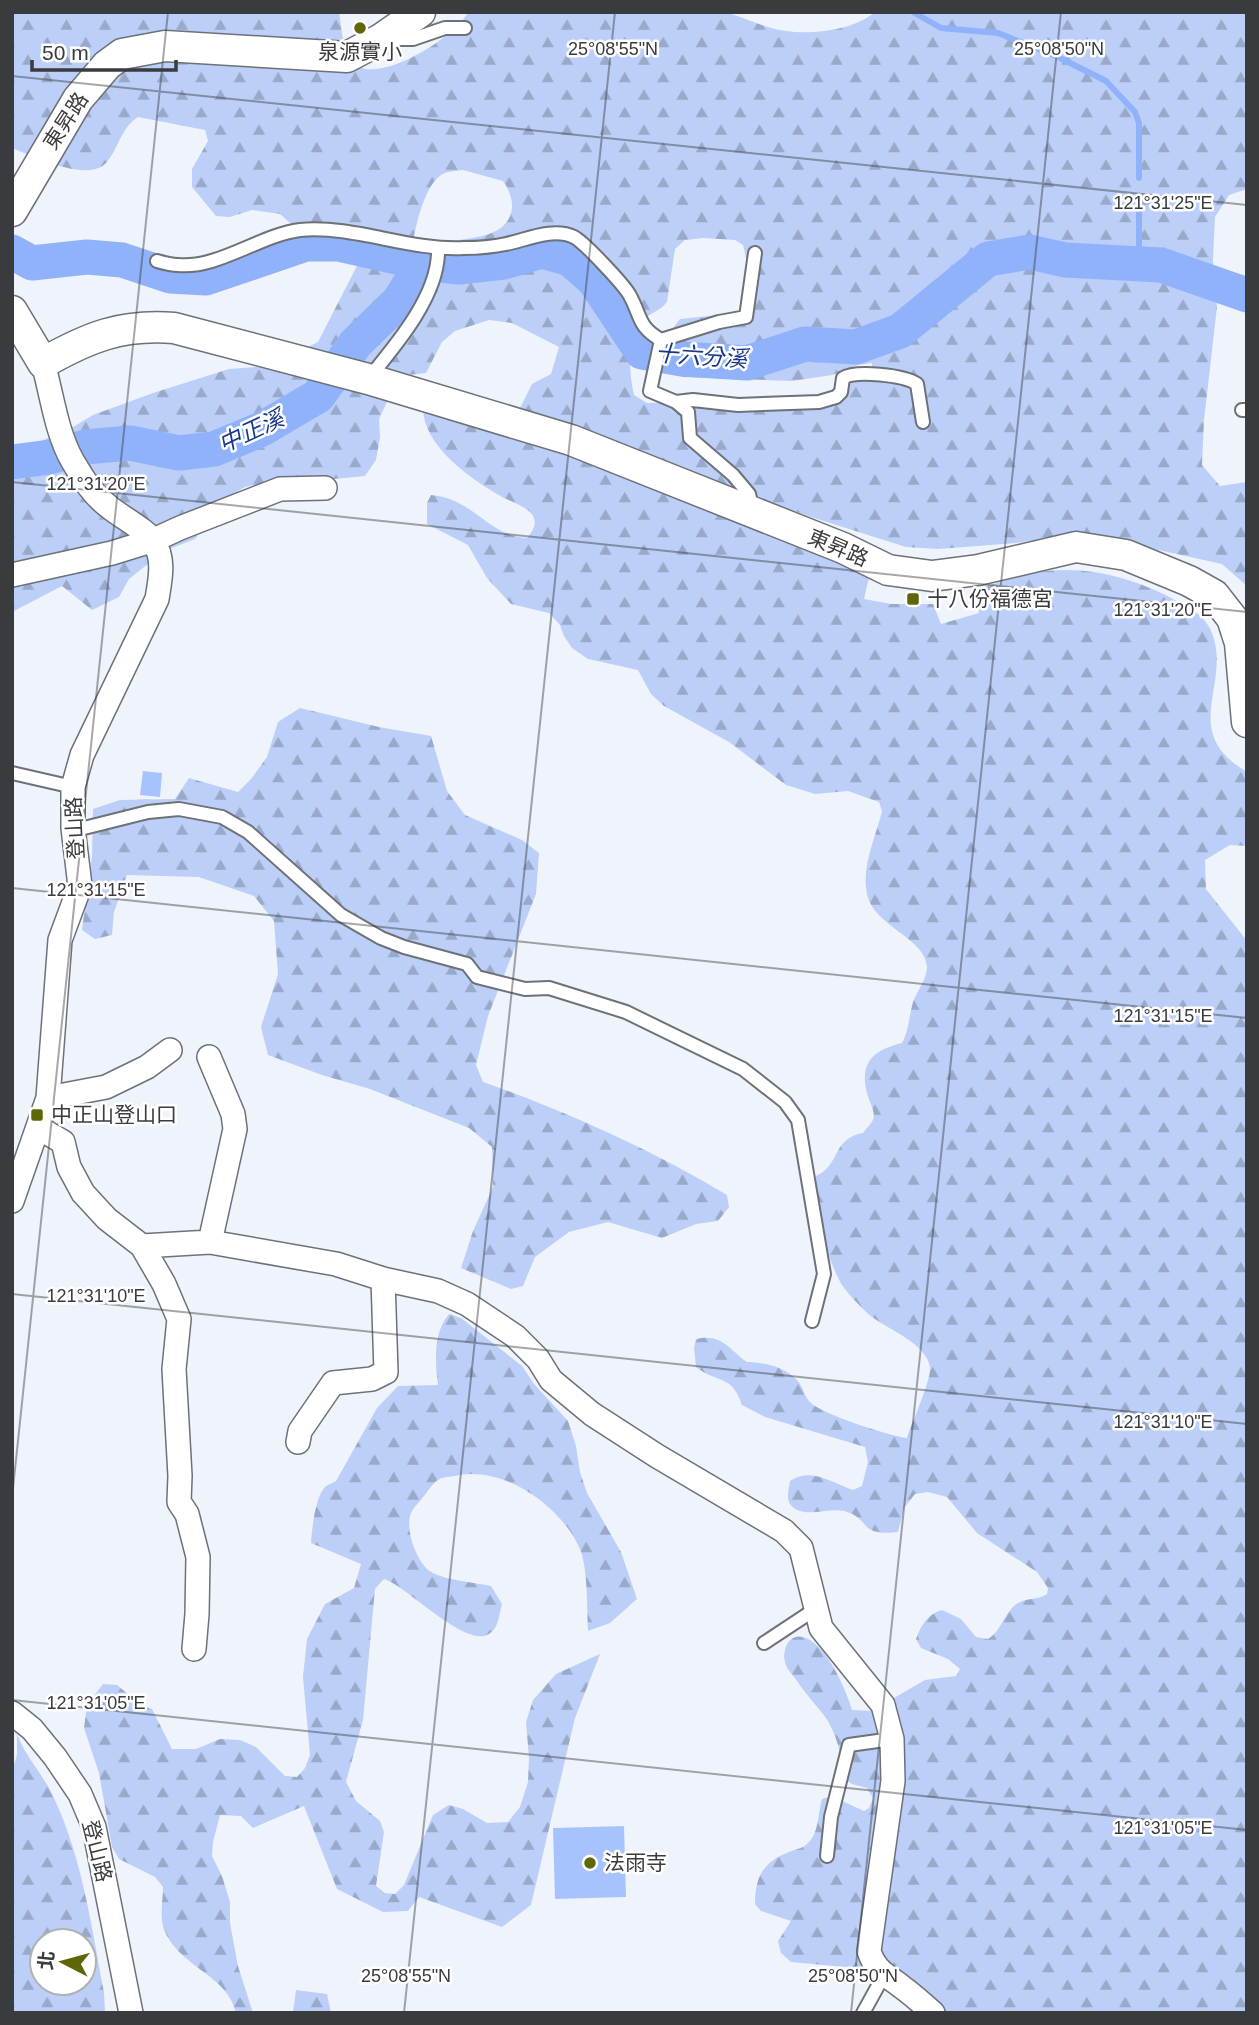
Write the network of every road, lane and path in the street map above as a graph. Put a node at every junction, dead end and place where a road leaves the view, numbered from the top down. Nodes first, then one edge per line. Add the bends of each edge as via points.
1 (420, 12) edge
2 (465, 28) dead end
3 (381, 39) junction
4 (12, 211) edge
5 (439, 250) junction
6 (755, 253) dead end
7 (157, 261) dead end
8 (12, 311) edge
9 (661, 340) junction
10 (43, 363) junction
11 (342, 372) junction
12 (676, 402) junction
13 (923, 422) dead end
14 (325, 488) dead end
15 (754, 513) junction
16 (154, 540) junction
17 (12, 575) edge
18 (1247, 722) edge
19 (12, 773) edge
20 (73, 788) junction
21 (73, 828) junction
22 (170, 1049) dead end
23 (209, 1057) dead end
24 (48, 1098) junction
25 (39, 1128) junction
26 (12, 1201) edge
27 (210, 1242) junction
28 (142, 1246) junction
29 (383, 1279) junction
30 (812, 1321) dead end
31 (298, 1442) dead end
32 (814, 1610) junction
33 (764, 1643) dead end
34 (194, 1649) dead end
35 (12, 1713) edge
36 (892, 1739) junction
37 (827, 1856) dead end
38 (884, 1975) junction
39 (131, 2013) edge
40 (863, 2013) edge
41 (933, 2013) edge

1 - 3 street, 東昇路
2 - 3 lane via 445,28 413,39
3 - 4 street, 東昇路 via 347,57 164,46 122,54 78,99
5 - 7 lane via 354,233 298,230 204,262 179,266
5 - 9 lane via 504,245 538,236 573,237 628,293 645,331
5 - 11 lane via 439,265 408,330
6 - 9 lane via 746,317
8 - 10 street
9 - 12 lane via 650,391
10 - 11 street, 東昇路 via 118,330 144,326 174,328
10 - 16 street via 67,450 90,489
11 - 15 street, 東昇路 via 571,440
12 - 13 lane via 819,402 836,397 850,373 900,377 917,384
12 - 15 lane via 688,412 690,438 733,475 749,494
14 - 16 street via 280,489
15 - 18 street, 東昇路 via 888,570 932,576 1076,547 1126,555 1189,581 1214,595 1232,618 1240,643
16 - 17 street
16 - 20 street, 登山路 via 161,561 157,599 82,755
19 - 20 lane
20 - 21 street, 登山路
21 - 24 street, 登山路 via 79,886 60,940
21 - 30 lane via 179,809 222,817 248,832 341,915 381,938 467,964 477,977 525,989 549,988 626,1012 743,1069 785,1101 799,1120 824,1273
22 - 24 street via 147,1067 106,1087
23 - 27 street via 235,1129
24 - 25 street, 登山路
25 - 26 street, 登山路
25 - 28 street via 64,1142 69,1167 83,1193
27 - 28 street
27 - 29 street via 336,1264
28 - 34 street via 179,1319 174,1369 179,1502 187,1514 198,1557
29 - 31 street via 386,1372 372,1379 333,1383 300,1431
29 - 32 street via 467,1304 515,1336 551,1380 592,1414 785,1531 801,1548
32 - 33 lane
32 - 36 street via 821,1628 883,1705
35 - 39 street, 登山路 via 55,1757 80,1794 94,1826
36 - 37 lane via 849,1745 831,1817
36 - 38 street via 893,1781 869,1951
38 - 40 lane
38 - 41 street

